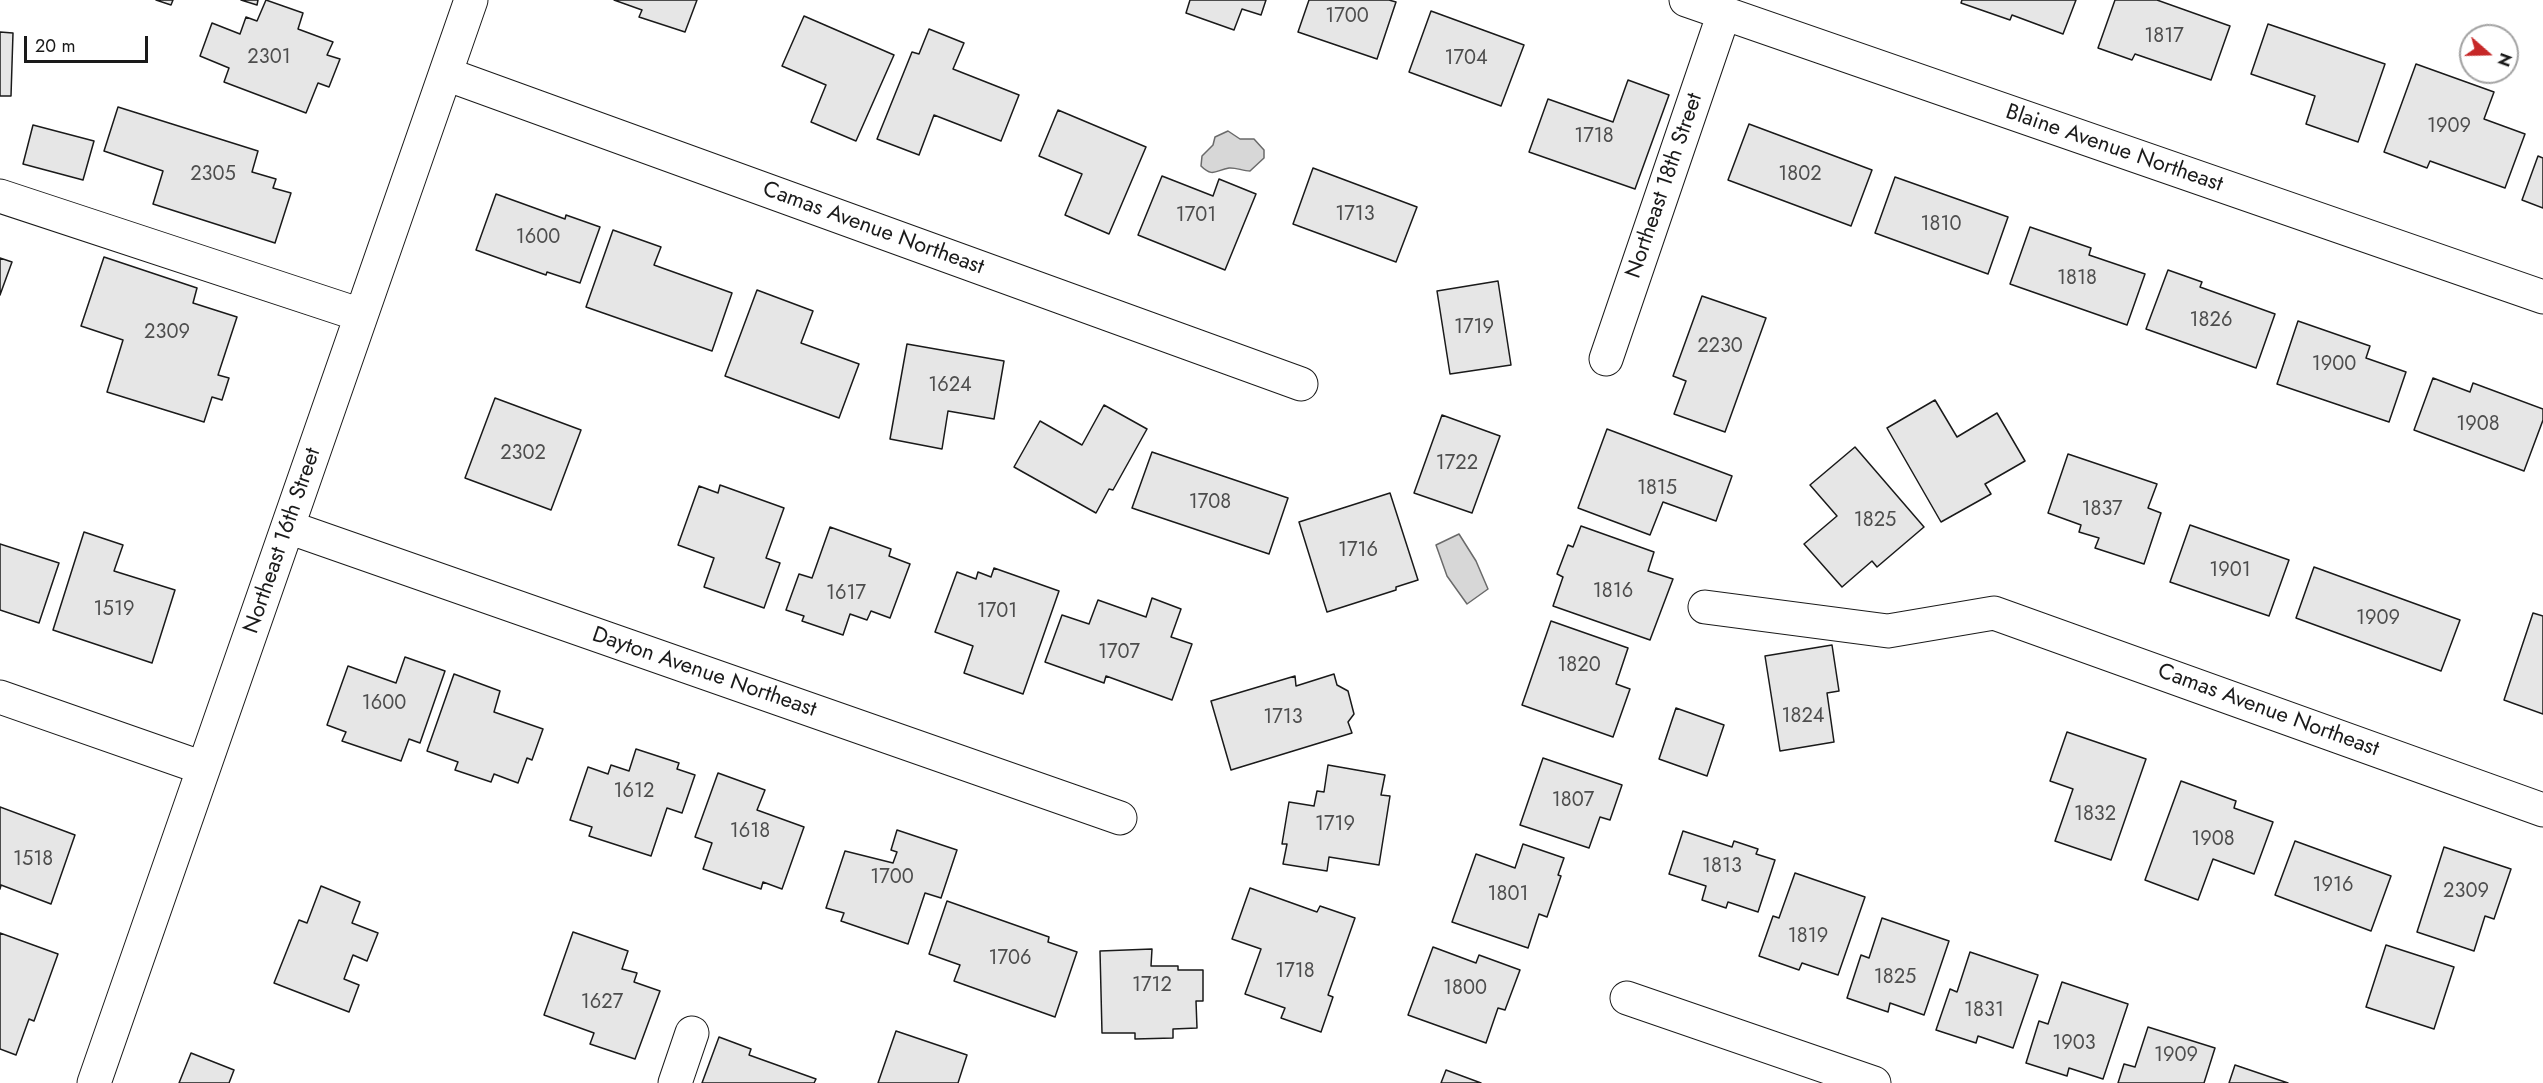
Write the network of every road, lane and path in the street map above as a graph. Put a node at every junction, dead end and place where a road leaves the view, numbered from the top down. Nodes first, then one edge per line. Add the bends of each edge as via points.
1 (471, 0) edge
2 (1686, 0) edge
3 (1724, 13) junction
4 (446, 74) junction
5 (0, 196) edge
6 (2543, 297) edge
7 (361, 315) junction
8 (1606, 359) dead end
9 (1301, 384) dead end
10 (288, 527) junction
11 (1705, 607) dead end
12 (0, 697) edge
13 (203, 768) junction
14 (2543, 810) edge
15 (1120, 818) dead end
16 (1627, 998) dead end
17 (692, 1033) dead end
18 (94, 1083) edge
19 (675, 1083) edge
20 (1874, 1083) edge

1 - 4 street, Northeast 16th Street
2 - 3 street, Blaine Avenue Northeast
3 - 6 street, Blaine Avenue Northeast
3 - 8 street, Northeast 18th Street
4 - 7 street, Northeast 16th Street
4 - 9 street, Camas Avenue Northeast
5 - 7 street
7 - 10 street, Northeast 16th Street
10 - 13 street, Northeast 16th Street
10 - 15 street, Dayton Avenue Northeast
11 - 14 street, Camas Avenue Northeast via 1888,631 1994,613
12 - 13 street
13 - 18 street, Northeast 16th Street
16 - 20 street
17 - 19 street

